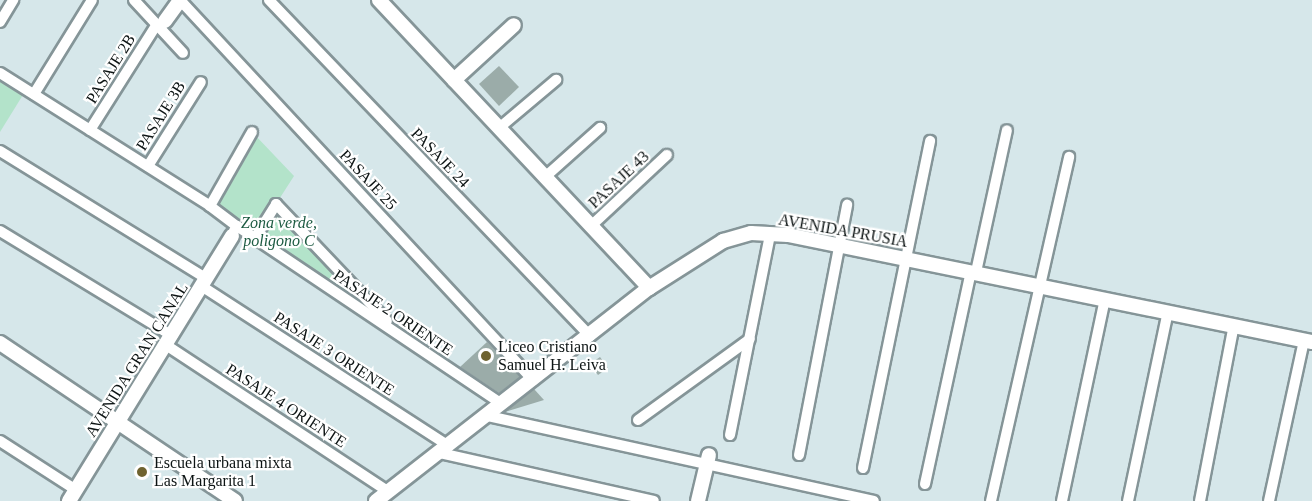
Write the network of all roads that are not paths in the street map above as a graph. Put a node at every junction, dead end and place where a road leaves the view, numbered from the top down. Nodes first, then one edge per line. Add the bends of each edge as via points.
1 (92, 0) edge
2 (134, 0) edge
3 (180, 0) edge
4 (268, 0) edge
5 (379, 0) edge
6 (11, 1) edge
7 (0, 22) edge
8 (161, 23) junction
9 (514, 26) dead end
10 (183, 53) dead end
11 (0, 73) edge
12 (454, 80) junction
13 (556, 80) dead end
14 (201, 82) dead end
15 (34, 94) junction
16 (499, 128) junction
17 (600, 128) dead end
18 (90, 130) junction
19 (1007, 130) dead end
20 (252, 132) dead end
21 (930, 141) dead end
22 (0, 150) edge
23 (667, 155) dead end
24 (1069, 157) dead end
25 (148, 166) junction
26 (545, 177) junction
27 (847, 205) dead end
28 (210, 206) junction
29 (591, 226) junction
30 (0, 231) edge
31 (234, 231) junction
32 (770, 234) junction
33 (255, 238) junction
34 (837, 245) junction
35 (906, 258) junction
36 (973, 272) junction
37 (205, 283) junction
38 (1040, 285) junction
39 (649, 288) junction
40 (1105, 299) junction
41 (1168, 312) junction
42 (1234, 326) junction
43 (401, 336) junction
44 (590, 336) junction
45 (750, 339) junction
46 (170, 340) junction
47 (1308, 341) edge
48 (0, 343) edge
49 (533, 380) junction
50 (502, 404) junction
51 (488, 416) junction
52 (119, 419) junction
53 (638, 420) dead end
54 (730, 435) dead end
55 (0, 441) edge
56 (444, 450) junction
57 (799, 455) dead end
58 (708, 460) junction
59 (863, 468) dead end
60 (925, 484) dead end
61 (388, 492) junction
62 (72, 495) edge
63 (235, 501) edge
64 (376, 501) edge
65 (654, 501) edge
66 (698, 501) edge
67 (874, 501) edge
68 (991, 501) edge
69 (1062, 501) edge
70 (1128, 501) edge
71 (1200, 501) edge
72 (1269, 501) edge

1 - 15 street
2 - 8 street
3 - 8 street
3 - 49 street, PASAJE 25
4 - 44 street, PASAJE 24
5 - 12 street
6 - 7 street
8 - 10 street
8 - 18 street, PASAJE 2B
9 - 12 street
11 - 15 street, PASAJE 2 ORIENTE
12 - 16 street
13 - 16 street
14 - 25 street, PASAJE 3B
15 - 18 street, PASAJE 2 ORIENTE
16 - 26 street
17 - 26 street
18 - 25 street, PASAJE 2 ORIENTE
19 - 36 street
20 - 28 street
21 - 35 street
22 - 37 street, PASAJE 3 ORIENTE
23 - 29 street, PASAJE 43
24 - 38 street
25 - 28 street, PASAJE 2 ORIENTE
26 - 29 street
27 - 34 street
28 - 31 street, PASAJE 2 ORIENTE
29 - 39 street
30 - 46 street, PASAJE 4 ORIENTE
31 - 33 street, PASAJE 2 ORIENTE
31 - 37 street, AVENIDA GRAN CANAL
32 - 34 street, AVENIDA PRUSIA
32 - 39 street, AVENIDA PRUSIA via 723,241
32 - 45 street
33 - 43 street, PASAJE 2 ORIENTE
33 - 43 street via 276,204
34 - 35 street, AVENIDA PRUSIA
34 - 57 street
35 - 36 street, AVENIDA PRUSIA
35 - 59 street
36 - 38 street, AVENIDA PRUSIA
36 - 60 street
37 - 46 street, AVENIDA GRAN CANAL
37 - 56 street, PASAJE 3 ORIENTE
38 - 40 street, AVENIDA PRUSIA
38 - 68 street
39 - 44 street, AVENIDA PRUSIA
40 - 41 street, AVENIDA PRUSIA
40 - 69 street
41 - 42 street, AVENIDA PRUSIA
41 - 70 street
42 - 47 street, AVENIDA PRUSIA
42 - 71 street
43 - 50 street, PASAJE 2 ORIENTE
44 - 49 street, AVENIDA PRUSIA
45 - 53 street
45 - 54 street
46 - 52 street, AVENIDA GRAN CANAL
46 - 61 street, PASAJE 4 ORIENTE
47 - 72 street
48 - 52 street
49 - 50 street, AVENIDA PRUSIA
50 - 51 street, AVENIDA PRUSIA
51 - 56 street, AVENIDA PRUSIA
51 - 58 street
52 - 62 street, AVENIDA GRAN CANAL
52 - 63 street
55 - 62 street
56 - 61 street, AVENIDA PRUSIA
56 - 65 street
58 - 66 street
58 - 67 street
61 - 64 street, AVENIDA PRUSIA

